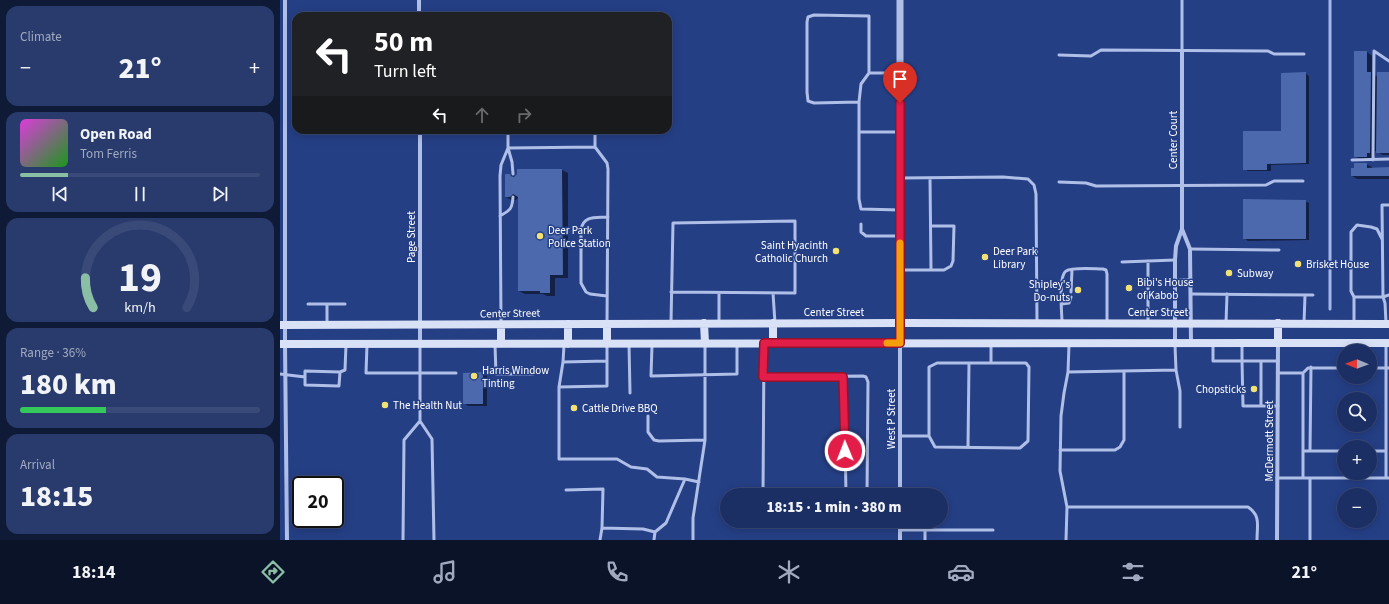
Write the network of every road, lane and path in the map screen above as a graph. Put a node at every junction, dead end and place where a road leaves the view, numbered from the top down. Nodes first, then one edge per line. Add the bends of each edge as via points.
1 (285, 0) edge
2 (419, 0) edge
3 (900, 0) edge
4 (1182, 0) edge
5 (419, 12) edge
6 (1182, 51) junction
7 (1304, 54) dead end
8 (1059, 56) dead end
9 (1389, 61) edge
10 (869, 73) junction
11 (900, 73) junction
12 (860, 102) junction
13 (859, 132) junction
14 (900, 132) junction
15 (420, 134) edge
16 (508, 134) edge
17 (595, 134) edge
18 (595, 147) junction
19 (508, 148) junction
20 (1352, 160) dead end
21 (1373, 160) junction
22 (1389, 160) edge
23 (513, 174) dead end
24 (900, 178) junction
25 (930, 178) junction
26 (1303, 181) dead end
27 (1059, 182) dead end
28 (1182, 185) junction
29 (513, 197) dead end
30 (1389, 205) edge
31 (900, 210) junction
32 (500, 216) junction
33 (608, 217) junction
34 (861, 224) dead end
35 (931, 226) junction
36 (1182, 229) junction
37 (900, 236) junction
38 (280, 238) edge
39 (285, 238) junction
40 (1382, 239) junction
41 (1190, 249) junction
42 (1279, 250) dead end
43 (1175, 260) junction
44 (1148, 261) junction
45 (1122, 262) dead end
46 (900, 270) junction
47 (931, 270) junction
48 (1072, 270) junction
49 (1192, 280) junction
50 (1175, 281) junction
51 (671, 292) junction
52 (719, 292) junction
53 (1071, 292) dead end
54 (773, 293) junction
55 (1192, 294) junction
56 (1227, 294) junction
57 (1305, 295) junction
58 (1313, 295) dead end
59 (1389, 295) edge
60 (607, 296) junction
61 (1071, 297) dead end
62 (1354, 297) junction
63 (1383, 297) junction
64 (280, 298) edge
65 (285, 298) junction
66 (308, 304) dead end
67 (327, 304) junction
68 (345, 304) dead end
69 (1062, 304) junction
70 (671, 323) junction
71 (704, 323) junction
72 (719, 323) junction
73 (774, 323) junction
74 (900, 323) junction
75 (1037, 323) junction
76 (1062, 323) junction
77 (1107, 323) junction
78 (1148, 323) junction
79 (1175, 323) junction
80 (1192, 323) junction
81 (1226, 323) junction
82 (1278, 323) junction
83 (568, 324) junction
84 (607, 324) junction
85 (1304, 324) junction
86 (1354, 324) junction
87 (1387, 324) edge
88 (283, 325) edge
89 (327, 325) junction
90 (420, 325) junction
91 (501, 325) junction
92 (630, 343) junction
93 (652, 343) junction
94 (705, 343) junction
95 (737, 343) junction
96 (764, 343) junction
97 (773, 343) junction
98 (900, 343) junction
99 (991, 343) junction
100 (1069, 343) junction
101 (1175, 343) junction
102 (1192, 343) junction
103 (1213, 343) junction
104 (1242, 343) junction
105 (1278, 343) junction
106 (1387, 343) edge
107 (283, 344) edge
108 (346, 344) junction
109 (367, 344) junction
110 (420, 344) junction
111 (498, 344) junction
112 (566, 344) junction
113 (607, 344) junction
114 (607, 361) junction
115 (1242, 361) junction
116 (1261, 361) junction
117 (1278, 361) junction
118 (563, 362) junction
119 (991, 363) junction
120 (968, 364) junction
121 (1311, 368) junction
122 (1337, 368) edge
123 (1387, 368) edge
124 (1176, 370) junction
125 (1124, 371) junction
126 (340, 372) junction
127 (1068, 372) junction
128 (420, 373) junction
129 (456, 373) dead end
130 (1278, 373) junction
131 (1303, 373) junction
132 (280, 374) edge
133 (286, 374) junction
134 (533, 374) dead end
135 (705, 375) junction
136 (305, 377) junction
137 (763, 377) junction
138 (843, 377) junction
139 (559, 387) junction
140 (630, 393) dead end
141 (1261, 405) junction
142 (1278, 406) junction
143 (648, 416) dead end
144 (420, 421) junction
145 (1180, 427) dead end
146 (900, 436) junction
147 (929, 436) junction
148 (705, 440) junction
149 (968, 447) junction
150 (1060, 450) junction
151 (1303, 451) junction
152 (1310, 451) junction
153 (1337, 451) edge
154 (1377, 451) edge
155 (1386, 451) junction
156 (1277, 478) junction
157 (1303, 478) junction
158 (1310, 478) junction
159 (1387, 478) edge
160 (685, 479) junction
161 (699, 482) junction
162 (763, 488) edge
163 (846, 488) edge
164 (868, 488) edge
165 (900, 488) edge
166 (566, 490) dead end
167 (1066, 507) junction
168 (602, 528) junction
169 (900, 530) joint
170 (925, 530) junction
171 (993, 530) dead end
172 (655, 532) junction
173 (287, 540) edge
174 (403, 540) edge
175 (434, 540) edge
176 (600, 540) edge
177 (654, 540) edge
178 (693, 540) edge
179 (900, 540) edge
180 (924, 540) edge
181 (1066, 540) edge
182 (1257, 540) edge
183 (1277, 540) edge
184 (1310, 540) edge

1 - 39 street
2 - 5 street
3 - 11 street
4 - 6 lane
6 - 7 lane via 1268,51 1274,54
6 - 8 lane via 1101,50 1091,56
6 - 28 street, Center Court
9 - 21 lane via 1374,51
10 - 11 lane
10 - 12 lane via 861,84
10 - 12 lane via 869,16 808,17 808,101
11 - 14 street
12 - 13 lane
13 - 14 lane
13 - 31 lane via 861,211
14 - 24 street
15 - 90 street, Page Street
16 - 19 lane
17 - 18 lane
18 - 19 lane
18 - 33 lane via 607,162
19 - 23 lane
19 - 32 lane via 501,165
20 - 21 lane
21 - 22 lane
24 - 25 lane
24 - 31 street
25 - 35 lane
25 - 75 lane via 1003,177 1028,179 1034,185
26 - 28 lane via 1274,181 1266,185
27 - 28 lane via 1096,186
28 - 36 street, Center Court
29 - 32 lane via 512,207
30 - 40 lane via 1382,205
31 - 37 street
32 - 91 lane
33 - 60 lane
33 - 60 lane via 586,220 581,230 581,283 590,294
34 - 37 lane via 861,232 866,236
35 - 47 lane
35 - 47 lane via 954,226 953,261 944,270
36 - 41 street, Center Court
36 - 43 street, Center Court via 1176,246
37 - 46 street
38 - 39 lane
39 - 65 street
40 - 62 lane via 1377,229 1371,227 1357,226 1351,232 1351,291
40 - 63 lane
41 - 42 lane
41 - 49 street, Center Court
43 - 44 lane
43 - 50 street, Center Court
44 - 45 lane
44 - 78 lane
46 - 47 lane
46 - 74 street
48 - 53 lane
48 - 69 lane via 1063,274
48 - 77 lane via 1106,270
49 - 50 street
49 - 55 street, Center Court
50 - 79 street, Center Court
51 - 52 lane
51 - 54 lane via 673,223 795,221 795,293
51 - 70 lane
52 - 54 lane
52 - 72 lane
54 - 73 lane
55 - 56 lane
55 - 80 street, Center Court
56 - 57 lane
56 - 81 lane
57 - 58 lane
57 - 85 lane
59 - 63 lane
60 - 84 lane
61 - 69 lane via 1069,303
62 - 63 lane
62 - 86 lane
63 - 87 lane
64 - 65 lane
65 - 88 street
66 - 67 lane
67 - 68 lane
67 - 89 lane
69 - 76 lane
70 - 71 main road, Center Street
70 - 84 main road, Center Street
71 - 72 main road, Center Street
71 - 94 main road
72 - 73 main road, Center Street
73 - 74 main road, Center Street
73 - 97 main road
74 - 75 main road, Center Street
74 - 98 street
75 - 76 main road, Center Street
76 - 77 main road, Center Street
77 - 78 main road, Center Street
78 - 79 main road, Center Street
79 - 80 main road, Center Street
79 - 101 street, Center Court
80 - 81 main road, Center Street
80 - 102 street, Center Court
81 - 82 main road, Center Street
82 - 85 main road, Center Street
82 - 105 main road
83 - 84 main road, Center Street
83 - 91 main road, Center Street
83 - 112 main road
84 - 113 main road
85 - 86 main road, Center Street
86 - 87 main road, Center Street
88 - 89 main road, Center Street
88 - 107 street
89 - 90 main road, Center Street
90 - 91 main road, Center Street
90 - 110 street, Page Street
91 - 111 main road
92 - 93 main road
92 - 113 main road
92 - 140 lane
93 - 94 main road
93 - 135 lane via 651,376
94 - 95 main road
94 - 135 lane
95 - 96 main road
95 - 135 lane via 737,374
96 - 97 main road
96 - 137 lane
97 - 98 main road
98 - 99 main road
98 - 146 street, West P Street
99 - 100 main road
99 - 119 lane
100 - 101 main road
100 - 127 lane
101 - 102 main road
101 - 124 lane
102 - 103 main road
103 - 104 main road
103 - 115 lane via 1213,361
104 - 105 main road
104 - 115 lane
105 - 106 main road
105 - 117 street, McDermott Street
106 - 123 lane
107 - 108 main road
107 - 133 street
108 - 109 main road
108 - 126 lane via 345,370
109 - 110 main road
109 - 128 lane via 366,373
110 - 111 main road
110 - 128 lane
111 - 112 main road
111 - 134 lane via 496,374
112 - 113 main road
112 - 118 lane
113 - 114 lane
114 - 118 lane
114 - 139 lane via 607,386
115 - 116 lane
115 - 141 lane via 1243,406
116 - 117 lane
116 - 141 lane
117 - 130 street, McDermott Street
118 - 139 lane
119 - 120 lane
119 - 149 lane via 1026,364 1029,367 1028,441 1020,448
120 - 147 lane via 937,364 929,367
120 - 149 lane
121 - 122 lane
121 - 131 lane
121 - 152 lane
123 - 155 lane
124 - 125 lane
124 - 145 lane via 1180,390
125 - 127 lane
125 - 150 lane via 1124,440 1120,447 1115,450
126 - 136 lane via 306,371
126 - 136 lane via 339,386 305,385
127 - 150 lane via 1061,416
128 - 129 lane
128 - 144 lane
130 - 131 lane
130 - 142 street, McDermott Street
131 - 151 lane
132 - 133 lane
133 - 136 lane
133 - 173 street
135 - 148 lane
137 - 138 lane
137 - 162 lane
138 - 163 lane
138 - 164 lane via 863,376 868,382
139 - 160 lane via 559,459 616,459 631,467 647,469 657,477
141 - 142 lane
142 - 156 street, McDermott Street
143 - 148 lane via 648,432 654,440
144 - 174 lane via 404,440
144 - 175 lane via 432,439
146 - 147 lane
146 - 165 street, West P Street
147 - 149 lane via 935,447
148 - 161 lane
150 - 167 lane via 1060,471
151 - 152 lane
151 - 157 lane
152 - 153 lane
154 - 155 lane
155 - 159 lane
156 - 157 lane
156 - 183 street, McDermott Street
157 - 158 lane
158 - 159 lane
158 - 184 lane
160 - 161 lane
160 - 172 lane via 670,517
161 - 178 lane via 693,518
166 - 168 lane via 603,490
167 - 181 lane
167 - 182 lane via 1248,507 1257,517
168 - 172 lane via 643,529
168 - 176 lane
169 - 170 lane
169 - 179 street
170 - 171 lane
170 - 180 lane
172 - 177 lane

